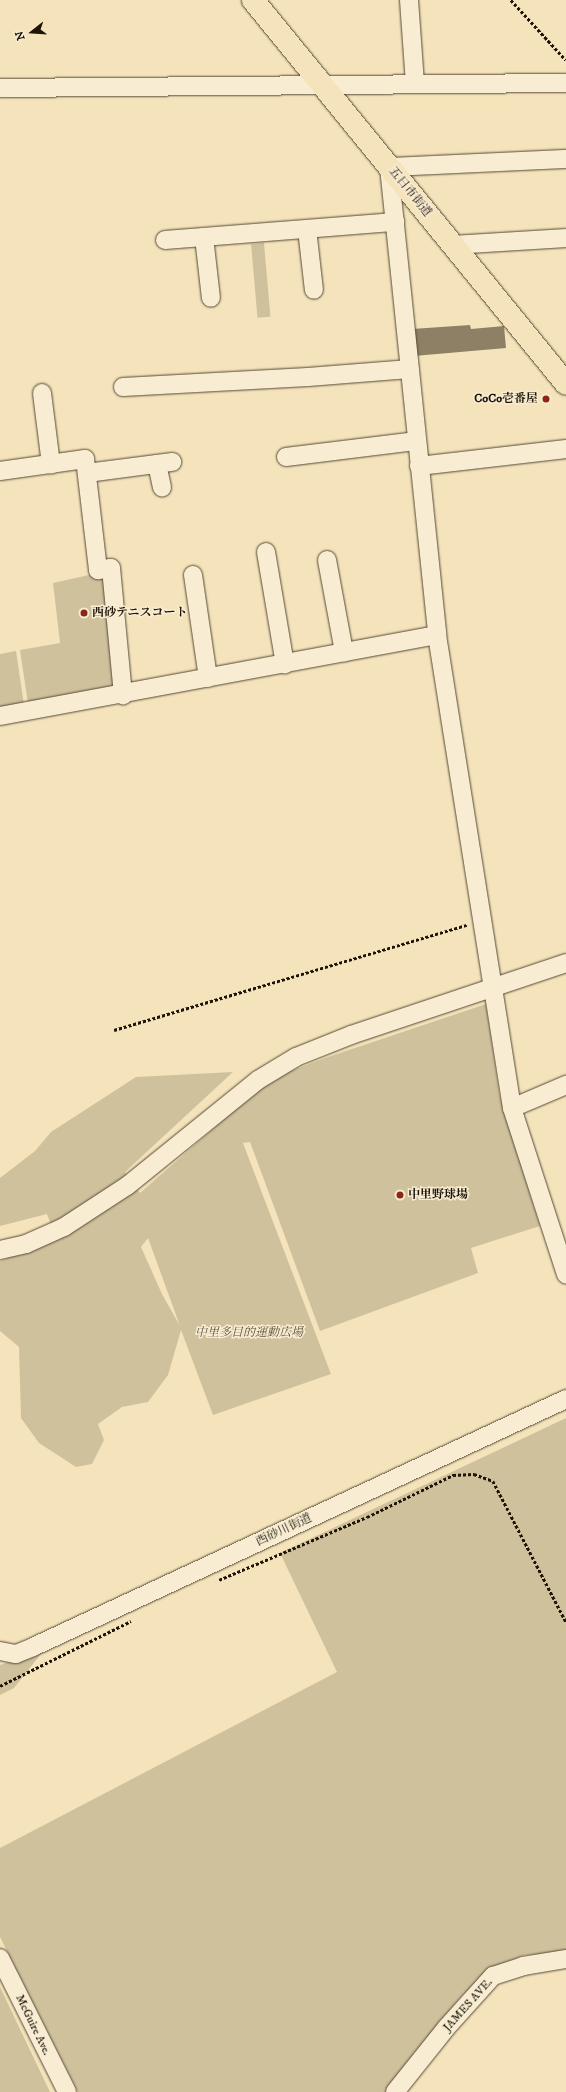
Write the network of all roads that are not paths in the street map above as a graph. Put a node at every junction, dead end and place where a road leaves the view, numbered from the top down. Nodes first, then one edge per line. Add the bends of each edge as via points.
1 (253, 0) edge
2 (410, 0) edge
3 (416, 84) junction
4 (566, 84) edge
5 (321, 85) junction
6 (0, 88) edge
7 (566, 159) edge
8 (389, 167) junction
9 (395, 222) junction
10 (307, 229) junction
11 (204, 237) junction
12 (566, 238) edge
13 (164, 240) dead end
14 (453, 245) junction
15 (314, 290) dead end
16 (211, 298) dead end
17 (410, 369) junction
18 (566, 384) edge
19 (123, 387) dead end
20 (42, 393) dead end
21 (417, 441) junction
22 (566, 449) edge
23 (286, 457) dead end
24 (51, 464) junction
25 (420, 466) junction
26 (0, 471) edge
27 (87, 473) junction
28 (162, 487) dead end
29 (266, 552) dead end
30 (327, 560) dead end
31 (199, 581) dead end
32 (437, 635) junction
33 (344, 652) junction
34 (285, 664) junction
35 (208, 678) junction
36 (123, 695) junction
37 (0, 716) edge
38 (566, 963) edge
39 (493, 988) junction
40 (566, 1085) edge
41 (512, 1108) junction
42 (0, 1250) edge
43 (566, 1274) edge
44 (566, 1399) edge
45 (0, 1651) edge
46 (0, 1958) edge
47 (566, 1959) edge
48 (67, 2092) edge
49 (395, 2092) edge

1 - 5 main road, 五日市街道
2 - 3 street
3 - 4 street
3 - 5 street
5 - 6 street
5 - 8 main road, 五日市街道
7 - 8 street
8 - 9 street
8 - 14 main road, 五日市街道
9 - 10 street
9 - 17 street
10 - 11 street
10 - 15 street
11 - 13 street
11 - 16 street
12 - 14 street
14 - 18 main road, 五日市街道
17 - 19 street
17 - 21 street
20 - 24 street
21 - 23 street via 313,446
21 - 25 street
22 - 25 street
24 - 26 street
24 - 27 street via 85,459
25 - 32 street
27 - 28 street via 165,463
27 - 36 street via 98,570 111,568
29 - 34 street
30 - 33 street
31 - 35 street
32 - 33 street
32 - 39 street
33 - 34 street
34 - 35 street
35 - 36 street
36 - 37 street
38 - 39 street
39 - 41 street
39 - 42 street via 351,1035 296,1057 258,1080 120,1190 64,1227 26,1244
40 - 41 street
41 - 43 street
44 - 45 street, 西砂川街道 via 33,1647 16,1654
46 - 48 street, McGuire Ave.
47 - 49 street, JAMES AVE. via 523,1966 493,1976

